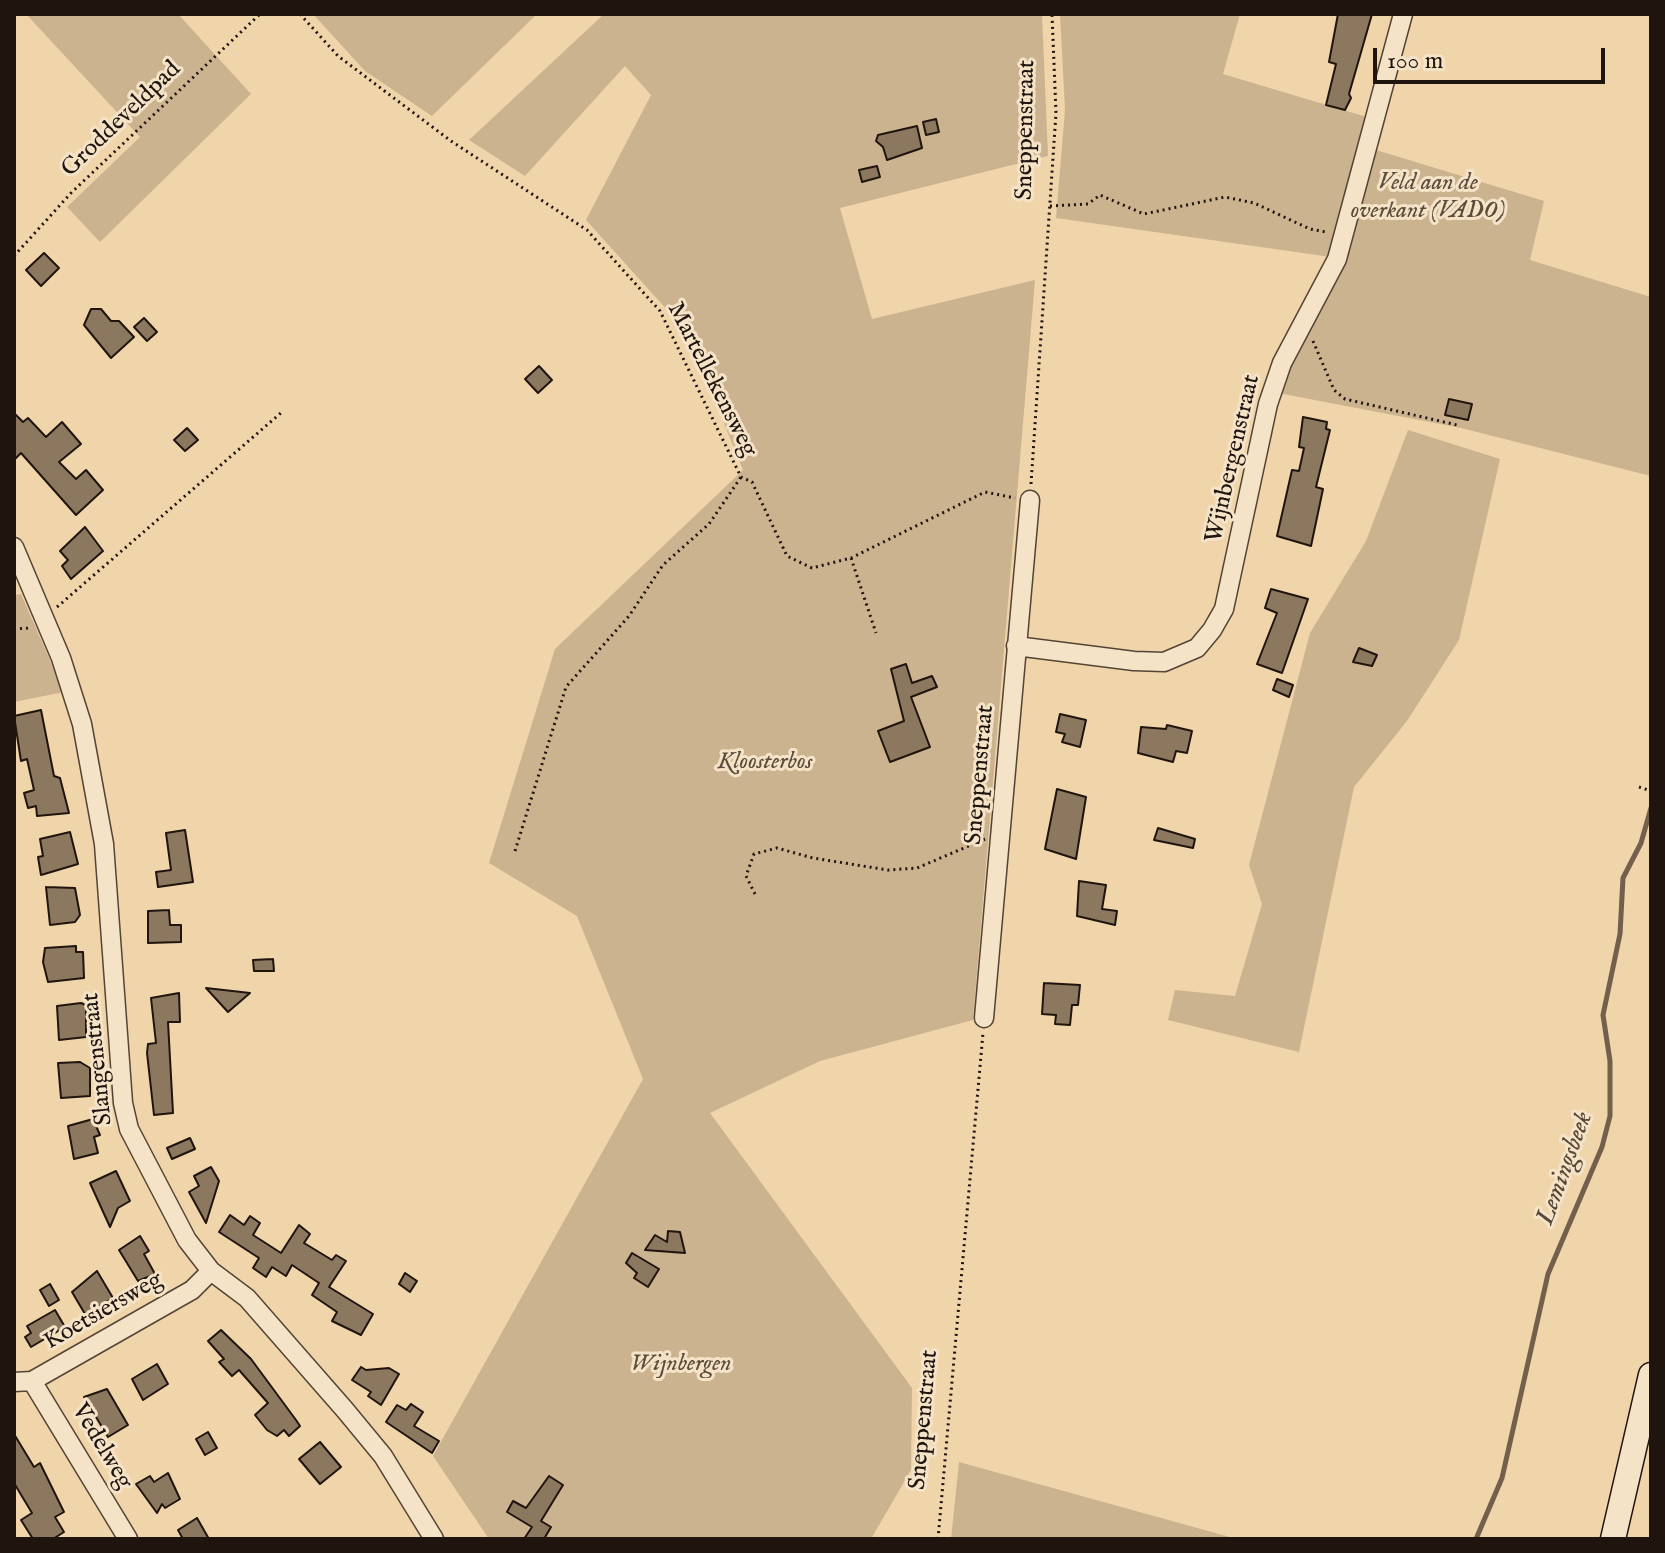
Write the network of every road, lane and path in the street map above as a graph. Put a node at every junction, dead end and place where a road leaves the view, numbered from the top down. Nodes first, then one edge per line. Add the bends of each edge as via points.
1 (260, 14) edge
2 (300, 14) edge
3 (1052, 14) edge
4 (1403, 14) edge
5 (1050, 206) junction
6 (1345, 236) junction
7 (14, 256) edge
8 (1302, 325) junction
9 (282, 412) dead end
10 (1457, 425) dead end
11 (741, 477) junction
12 (1030, 500) junction
13 (14, 547) edge
14 (851, 558) junction
15 (46, 622) junction
16 (876, 633) dead end
17 (1016, 646) junction
18 (1639, 787) dead end
19 (1651, 791) edge
20 (1000, 834) junction
21 (515, 851) dead end
22 (755, 894) dead end
23 (984, 1018) joint
24 (211, 1271) junction
25 (1651, 1375) edge
26 (23, 1381) edge
27 (128, 1539) edge
28 (434, 1539) edge
29 (938, 1539) edge
30 (1613, 1539) edge

1 - 7 path, Groddeveldpad via 71,193
2 - 11 path, Martellekensweg via 338,56 413,113 587,230 660,311
3 - 5 path, Sneppenstraat via 1056,113
4 - 6 street, Wijnbergenstraat
5 - 6 path via 1088,204 1100,195 1144,214 1225,197 1254,203 1310,229
5 - 12 path, Sneppenstraat
6 - 8 street, Wijnbergenstraat
8 - 10 path via 1317,346 1334,390 1345,399
8 - 17 street, Wijnbergenstraat via 1268,404 1224,609 1197,648 1164,662
9 - 15 path via 59,604
11 - 14 path, Martellekensweg via 752,482 787,556 812,568
11 - 21 path via 709,524 663,565 629,616 566,687
12 - 14 path, Martellekensweg via 985,492
12 - 17 street, Sneppenstraat
13 - 15 street, Slangenstraat
14 - 16 path
15 - 24 street, Slangenstraat via 77,703 104,844 129,1129 187,1240
17 - 20 street, Sneppenstraat
18 - 19 path
20 - 22 path via 917,868 888,870 777,848 754,854 746,876
20 - 23 street, Sneppenstraat
23 - 29 path, Sneppenstraat
24 - 26 street, Koetsiersweg via 192,1290
24 - 28 street, Slangenstraat via 247,1298 345,1410 383,1456
25 - 30 street
26 - 27 street, Vedelweg

